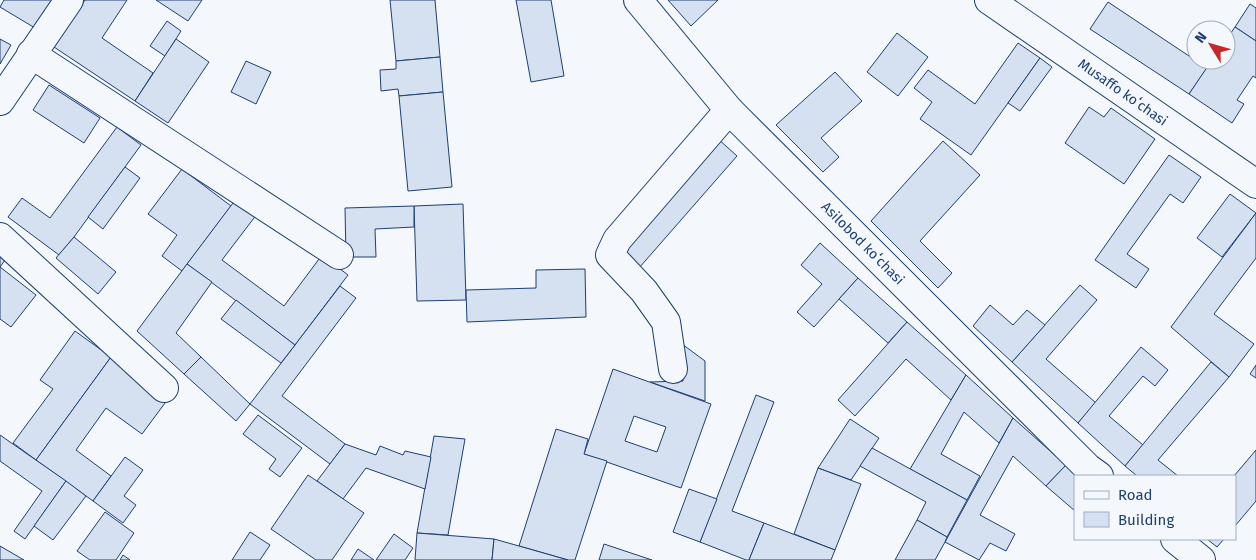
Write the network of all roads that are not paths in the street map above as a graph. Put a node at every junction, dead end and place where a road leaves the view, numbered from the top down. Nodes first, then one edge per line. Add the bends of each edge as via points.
1 (68, 0) edge
2 (638, 0) edge
3 (989, 0) edge
4 (31, 54) junction
5 (0, 101) edge
6 (729, 110) junction
7 (1256, 184) edge
8 (0, 237) edge
9 (339, 255) dead end
10 (672, 369) dead end
11 (164, 388) dead end
12 (1097, 475) edge
13 (1176, 540) edge
14 (1201, 560) edge

1 - 4 street
2 - 6 street, Asilobod koʻchasi
3 - 7 street, Musaffo koʻchasi
4 - 5 street
4 - 9 street
6 - 10 street via 617,240 606,266 644,291 666,322
6 - 12 street, Asilobod koʻchasi
8 - 11 street
13 - 14 street

